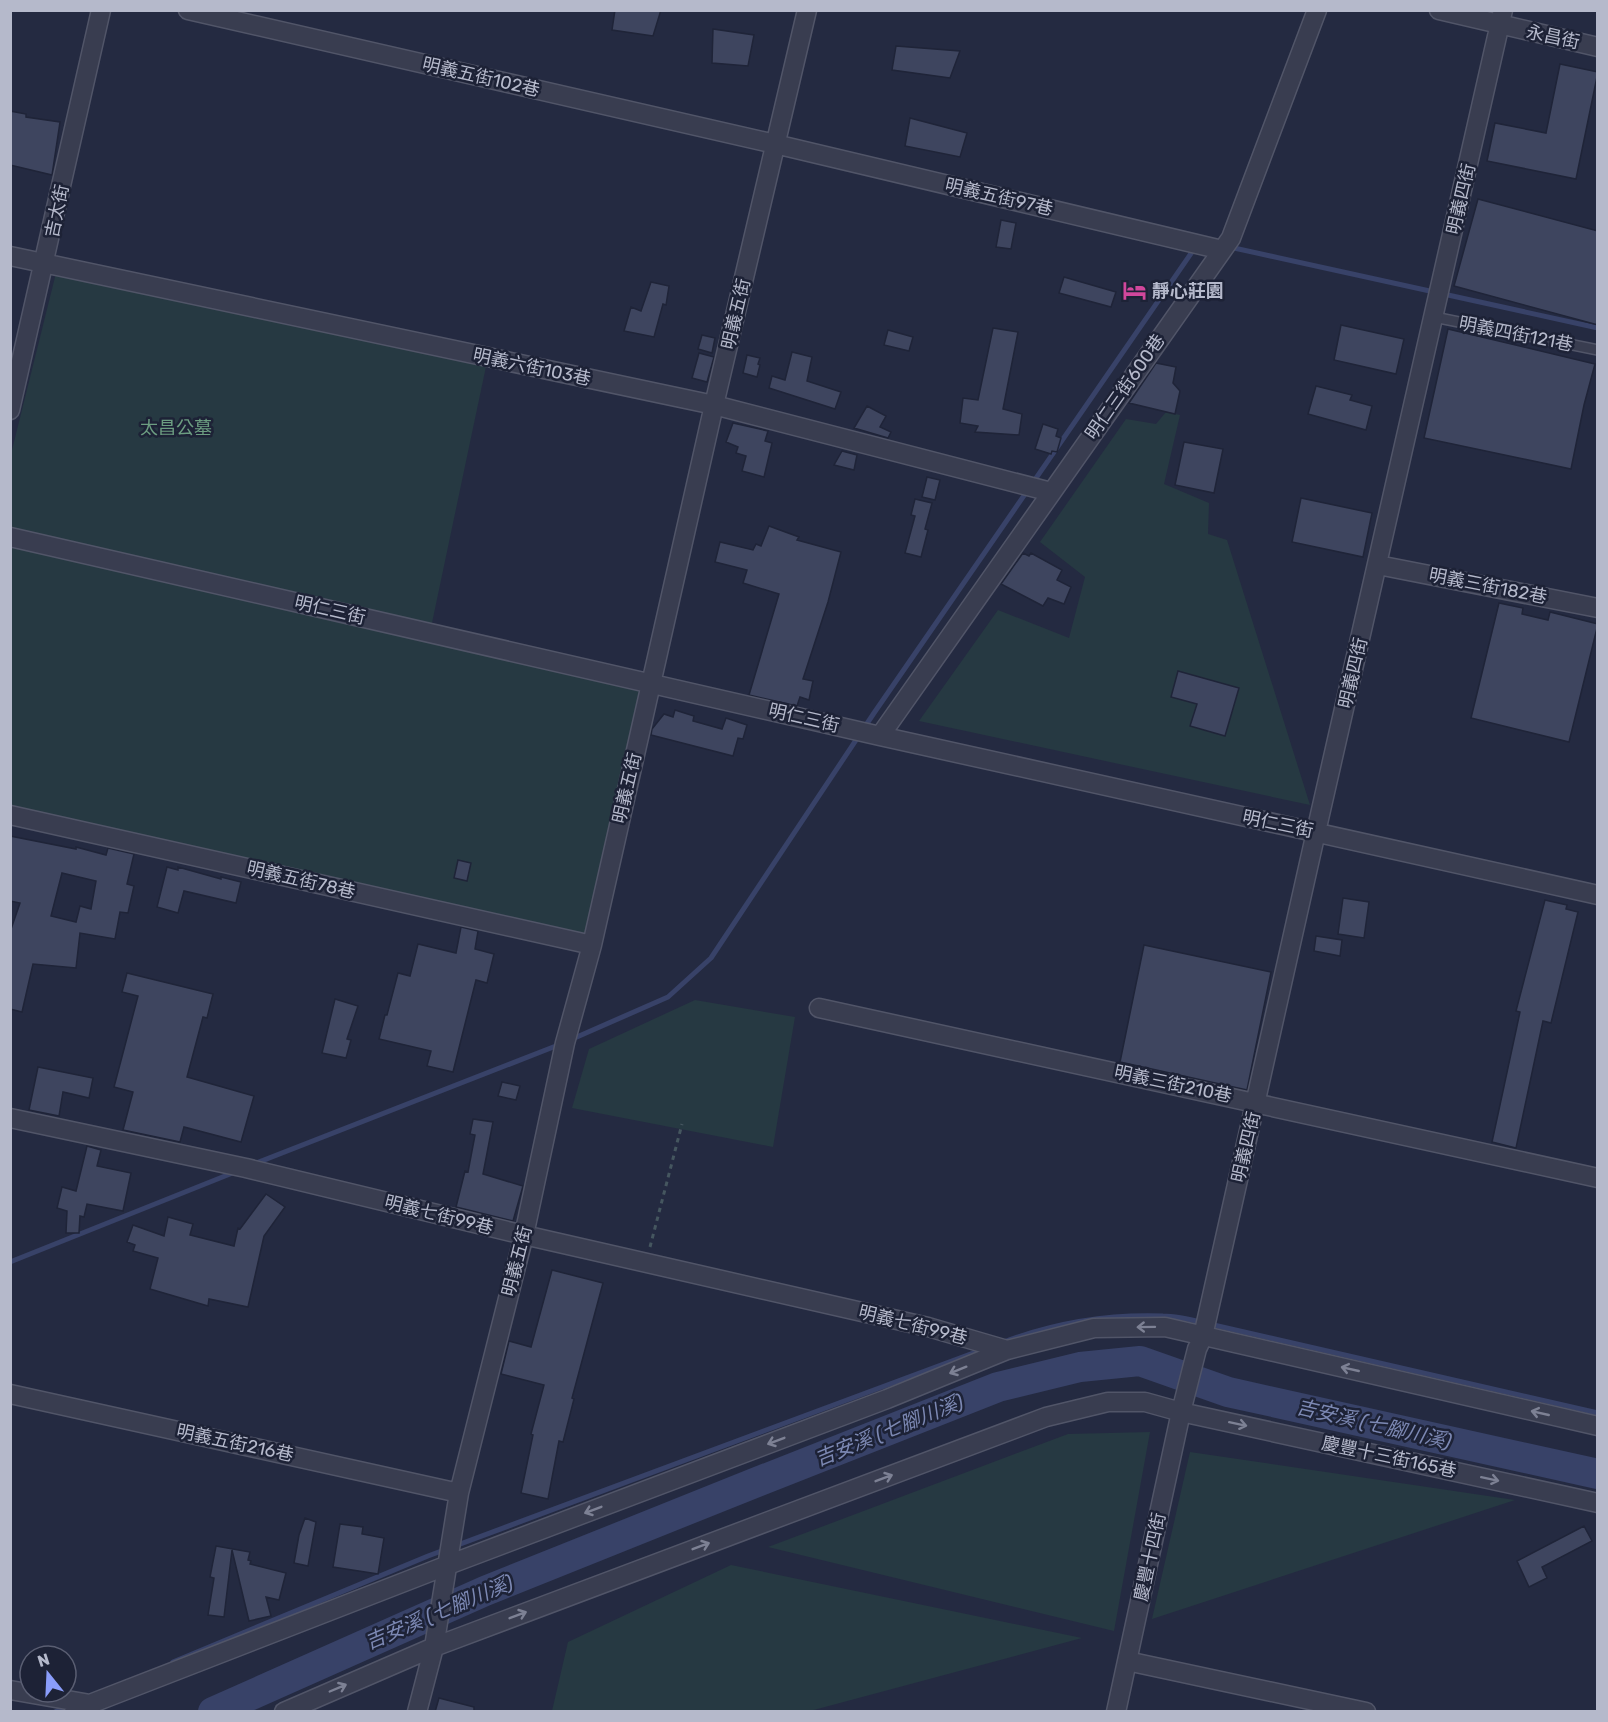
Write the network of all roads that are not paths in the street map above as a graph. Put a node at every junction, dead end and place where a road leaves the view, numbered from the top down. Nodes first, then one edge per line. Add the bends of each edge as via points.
1 (101, 10) edge
2 (188, 10) edge
3 (807, 10) edge
4 (1317, 10) edge
5 (1439, 10) edge
6 (1502, 18) edge
7 (1598, 47) edge
8 (775, 144) junction
9 (1222, 250) junction
10 (10, 256) edge
11 (45, 264) junction
12 (1434, 317) junction
13 (1598, 350) edge
14 (714, 405) junction
15 (10, 410) edge
16 (1051, 492) junction
17 (10, 537) edge
18 (1378, 565) junction
19 (1598, 608) edge
20 (651, 683) junction
21 (868, 733) junction
22 (10, 815) edge
23 (1316, 832) junction
24 (1598, 895) edge
25 (592, 945) junction
26 (819, 1008) dead end
27 (1256, 1102) junction
28 (10, 1118) edge
29 (1598, 1178) edge
30 (524, 1236) junction
31 (1200, 1343) junction
32 (1007, 1350) junction
33 (10, 1394) edge
34 (1182, 1407) junction
35 (1598, 1425) edge
36 (459, 1493) junction
37 (1598, 1503) edge
38 (448, 1565) junction
39 (434, 1647) junction
40 (1127, 1661) junction
41 (10, 1690) edge
42 (82, 1708) edge
43 (284, 1712) edge
44 (417, 1712) edge
45 (1116, 1712) edge
46 (1366, 1712) edge

1 - 11 street, 吉太街
2 - 8 street, 明義五街102巷
3 - 8 street, 明義五街
4 - 9 street, 明仁三街600巷 via 1231,238
5 - 6 street, 永昌街
6 - 7 street, 永昌街
6 - 12 street, 明義四街
8 - 9 street, 明義五街97巷
8 - 14 street, 明義五街
9 - 16 street, 明仁三街600巷
10 - 11 street, 明義六街103巷
11 - 14 street, 明義六街103巷
11 - 15 street, 吉太街
12 - 13 lane, 明義四街121巷
12 - 18 street, 明義四街
14 - 16 street, 明義六街103巷
14 - 20 street, 明義五街
16 - 21 street, 明仁三街600巷
17 - 20 street, 明仁三街
18 - 19 street, 明義三街182巷
18 - 23 street, 明義四街
20 - 21 street, 明仁三街
20 - 25 street, 明義五街
21 - 23 street, 明仁三街
22 - 25 street, 明義五街78巷
23 - 24 street, 明仁三街
23 - 27 street, 明義四街
25 - 30 street, 明義五街 via 565,1043
26 - 27 street, 明義三街210巷
27 - 29 street, 明義三街210巷
27 - 31 street, 明義四街
28 - 30 street, 明義七街99巷 via 246,1167
30 - 32 street, 明義七街99巷 via 928,1327
30 - 36 street, 明義五街
31 -> 32 street via 1165,1327 1094,1328
31 - 34 street, 明義四街
35 -> 31 street
32 -> 38 street
33 - 36 street, 明義五街216巷
34 -> 37 street, 慶豐十三街165巷
39 -> 34 street, 慶豐十三街165巷 via 1046,1417 1108,1402
34 - 40 street, 慶豐十四街
36 - 38 street, 明義五街
38 - 39 street, 明義五街
38 - 42 street
43 -> 39 street, 慶豐十三街165巷
39 - 44 street, 明義五街
40 - 45 street, 慶豐十四街
40 - 46 street
41 - 42 street

